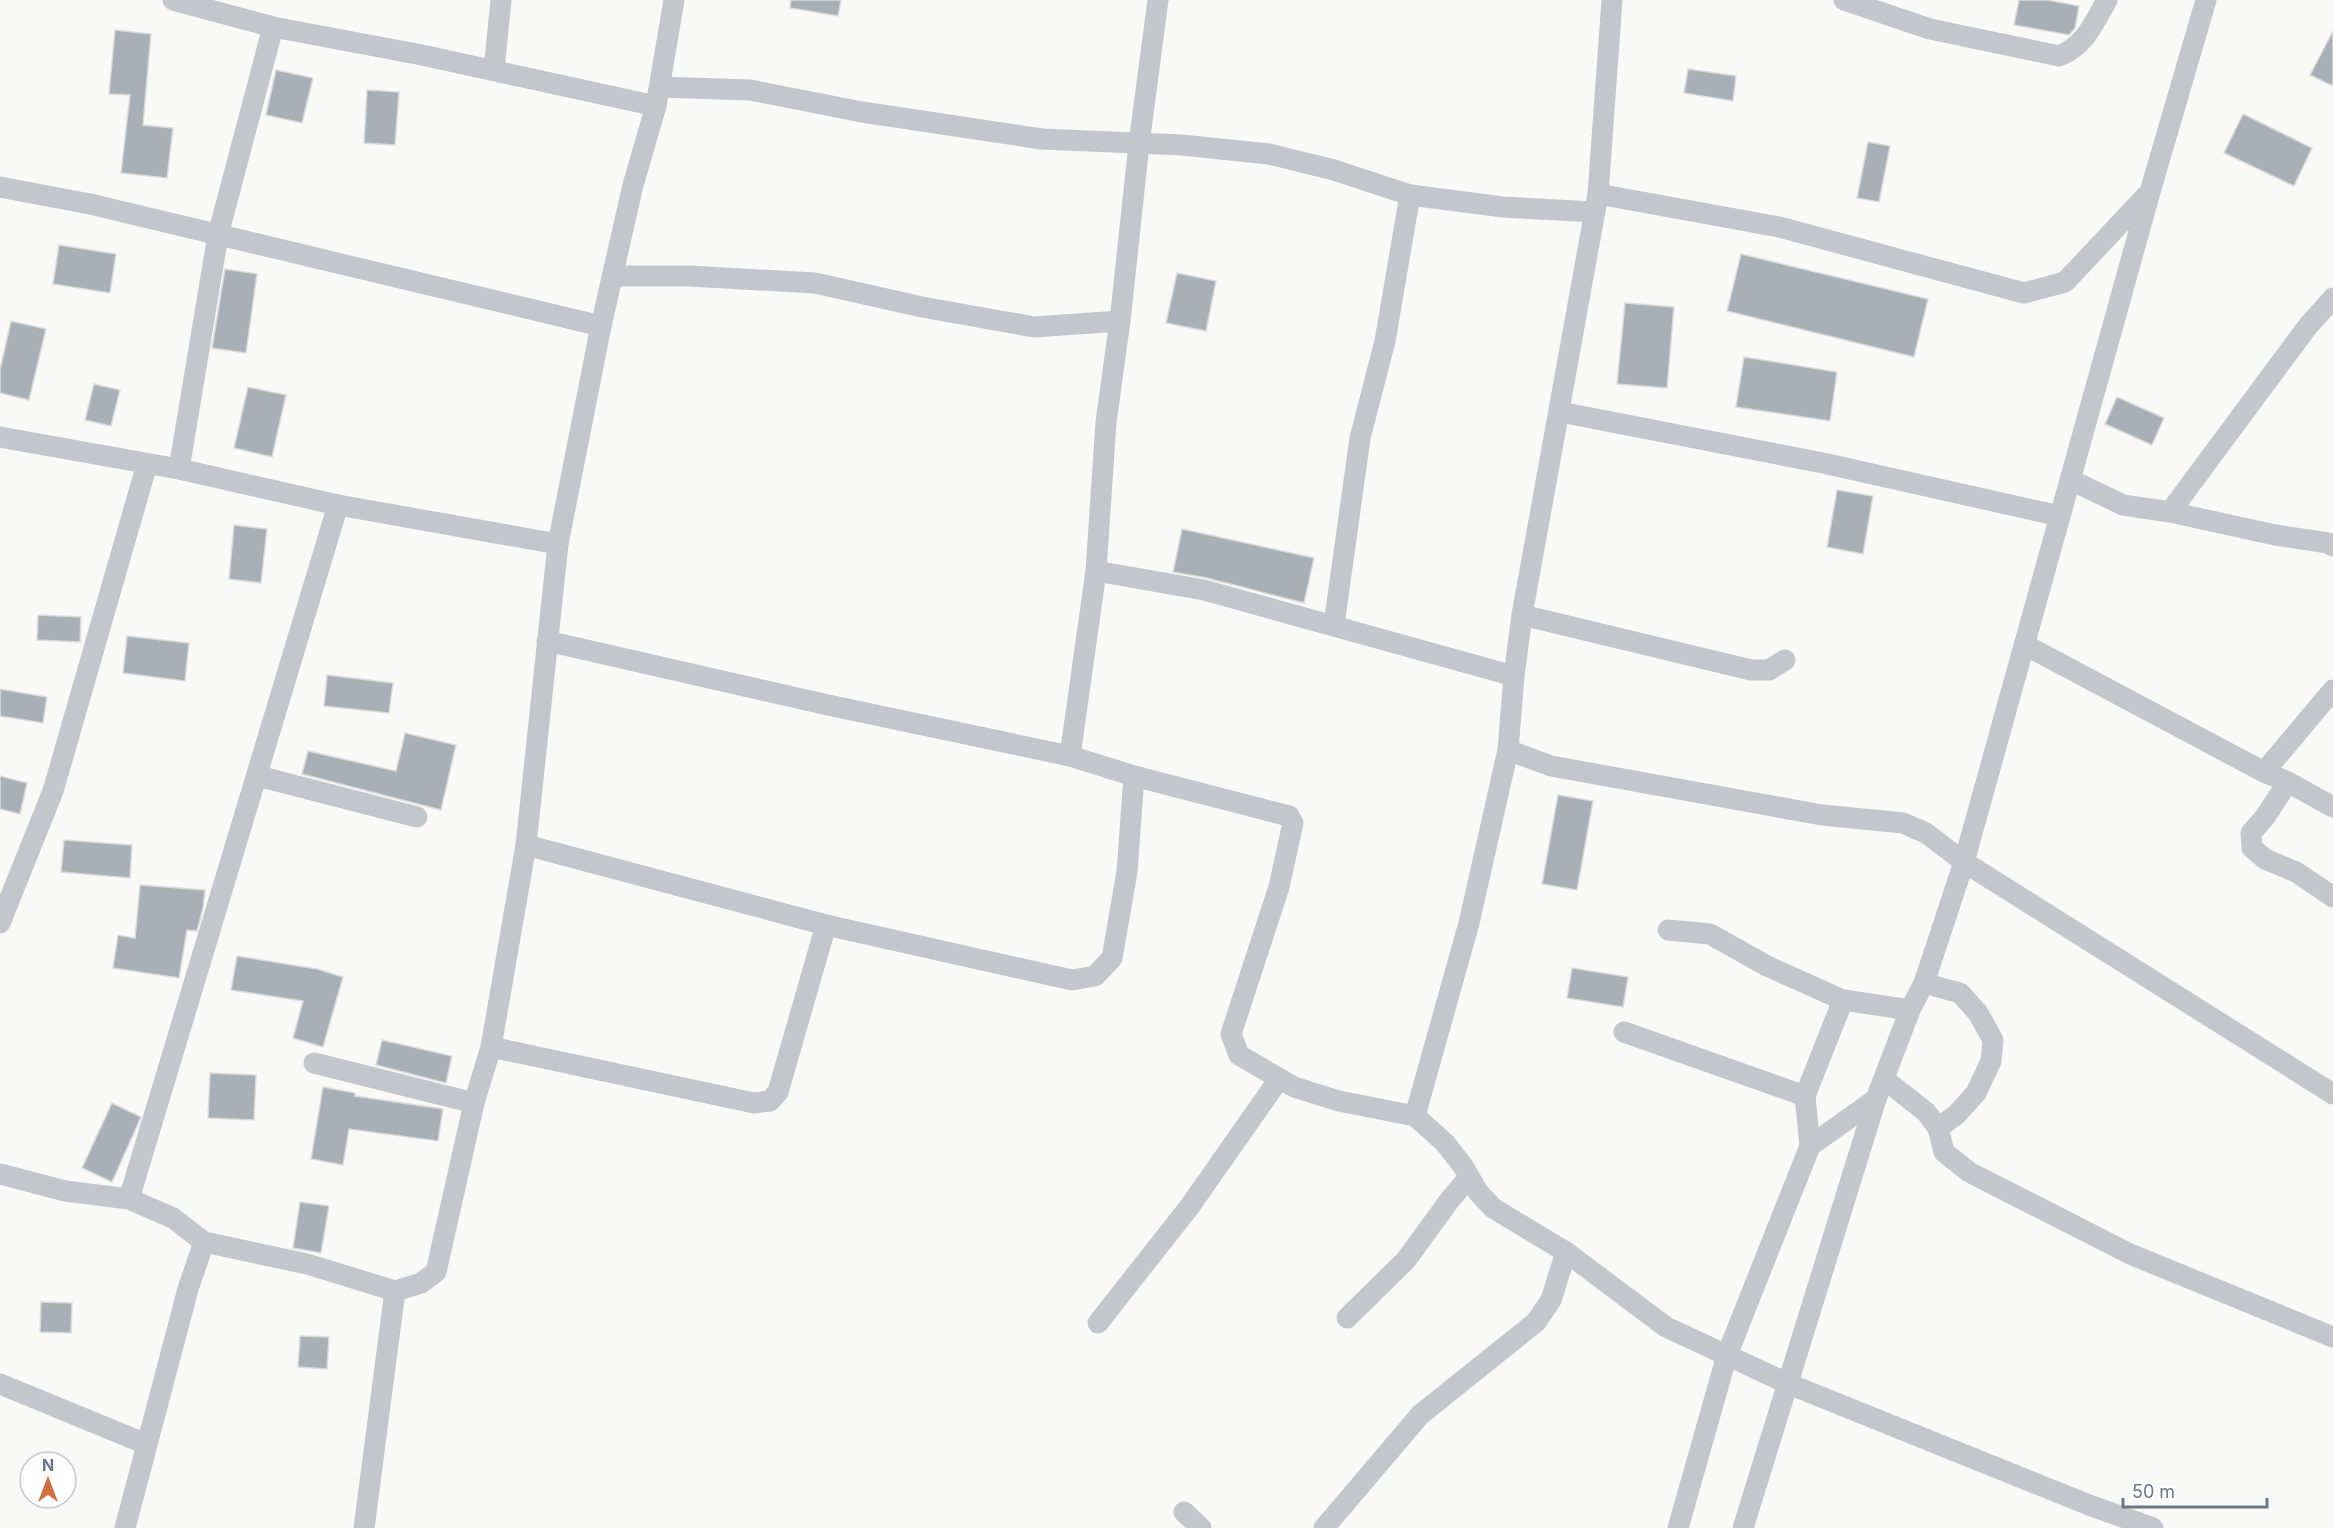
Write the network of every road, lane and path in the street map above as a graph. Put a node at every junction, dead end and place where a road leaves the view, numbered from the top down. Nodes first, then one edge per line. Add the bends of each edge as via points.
1 (173, 0) edge
2 (501, 0) edge
3 (674, 0) edge
4 (1158, 0) edge
5 (1612, 0) edge
6 (1844, 0) edge
7 (2107, 0) edge
8 (2206, 0) edge
9 (273, 27) junction
10 (495, 70) junction
11 (658, 96) junction
12 (1139, 144) junction
13 (0, 187) edge
14 (2150, 192) junction
15 (1410, 195) junction
16 (1597, 203) junction
17 (218, 235) junction
18 (614, 276) junction
19 (2330, 306) edge
20 (1120, 321) junction
21 (602, 326) junction
22 (1560, 412) junction
23 (0, 437) edge
24 (147, 464) junction
25 (179, 469) junction
26 (2071, 480) junction
27 (338, 505) junction
28 (2170, 512) junction
29 (2060, 516) junction
30 (558, 544) junction
31 (2333, 546) edge
32 (1096, 571) junction
33 (1522, 615) junction
34 (1334, 625) junction
35 (547, 641) junction
36 (2025, 645) junction
37 (1785, 660) dead end
38 (1514, 676) junction
39 (2333, 690) edge
40 (1508, 750) junction
41 (1070, 756) junction
42 (2264, 772) junction
43 (258, 776) junction
44 (1134, 776) junction
45 (2288, 782) junction
46 (2333, 807) edge
47 (417, 817) dead end
48 (526, 845) junction
49 (1964, 862) junction
50 (2333, 897) edge
51 (0, 923) edge
52 (826, 925) junction
53 (1668, 930) dead end
54 (1924, 983) junction
55 (1843, 1000) junction
56 (1910, 1010) junction
57 (1624, 1032) dead end
58 (491, 1047) junction
59 (314, 1063) dead end
60 (1279, 1079) junction
61 (1884, 1079) junction
62 (2333, 1094) edge
63 (1805, 1096) junction
64 (1876, 1099) junction
65 (474, 1103) junction
66 (1415, 1116) junction
67 (1938, 1128) junction
68 (1810, 1146) junction
69 (0, 1174) edge
70 (1469, 1177) junction
71 (129, 1199) junction
72 (204, 1242) junction
73 (1566, 1252) junction
74 (395, 1291) junction
75 (1347, 1318) dead end
76 (1098, 1323) dead end
77 (2333, 1336) edge
78 (1727, 1355) junction
79 (1789, 1383) junction
80 (0, 1384) edge
81 (146, 1444) junction
82 (1184, 1512) dead end
83 (125, 1528) edge
84 (364, 1528) edge
85 (1201, 1528) edge
86 (1324, 1528) edge
87 (1678, 1528) edge
88 (1743, 1528) edge
89 (2153, 1528) edge

1 - 9 street
2 - 10 street
3 - 11 street
4 - 12 street
5 - 16 street
6 - 7 street via 1929,29 2059,56 2083,42
8 - 14 street
9 - 10 street
9 - 17 street
10 - 11 street
11 - 12 street via 750,90 862,112 1041,139
11 - 18 street via 633,185
12 - 15 street via 1269,154
12 - 20 street
13 - 17 street
14 - 16 street via 2065,282 2024,293 1779,227
14 - 26 street
15 - 16 street via 1503,207
15 - 34 street via 1385,341 1360,438
16 - 22 street
17 - 21 street
17 - 25 street
18 - 20 street via 814,283 922,308 1034,327
18 - 21 street
19 - 28 street via 2308,326
20 - 32 street via 1106,422
21 - 30 street
22 - 29 street via 1823,463
22 - 33 street
23 - 24 street
24 - 25 street
24 - 51 street via 53,791
25 - 27 street
26 - 28 street via 2122,504
26 - 29 street
27 - 30 street
27 - 43 street
28 - 31 street
29 - 36 street
30 - 35 street
32 - 34 street via 1204,590
32 - 41 street
33 - 37 street via 1751,670 1769,670
33 - 38 street
34 - 38 street
35 - 41 street
35 - 48 street
36 - 42 street
36 - 49 street
38 - 40 street
39 - 42 street
40 - 49 street via 1551,766 1822,816 1903,824 1926,833
40 - 66 street via 1468,923
41 - 44 street
42 - 45 street
43 - 47 street
43 - 71 street
44 - 52 street via 1127,872 1112,958 1095,976 1072,980
44 - 60 street via 1292,819 1279,887 1231,1034 1239,1055
45 - 46 street
45 - 50 street via 2251,833 2252,848
48 - 52 street
48 - 58 street
49 - 54 street
49 - 62 street
52 - 58 street via 778,1092 770,1101 754,1103
53 - 55 street via 1710,934 1767,966
54 - 56 street
54 - 67 street via 1960,993 1978,1013 1993,1041 1991,1061 1977,1092
55 - 56 street
55 - 63 street
56 - 61 street
57 - 63 street
58 - 65 street
59 - 65 street
60 - 66 street via 1294,1088 1339,1101
60 - 76 street via 1190,1206
61 - 64 street
61 - 67 street via 1926,1112
63 - 68 street
64 - 68 street
64 - 79 street
65 - 74 street via 436,1272 421,1283
66 - 70 street via 1445,1143
67 - 77 street via 1944,1152 1969,1172 2130,1254
68 - 78 street
69 - 71 street via 65,1191
70 - 73 street via 1493,1208
70 - 75 street via 1406,1260
71 - 72 street via 173,1218
72 - 74 street via 307,1264
72 - 81 street
73 - 78 street via 1666,1327
73 - 86 street via 1551,1300 1536,1322 1420,1415
74 - 84 street
78 - 79 street
78 - 87 street
79 - 88 street
79 - 89 street
80 - 81 street
81 - 83 street
82 - 85 street

